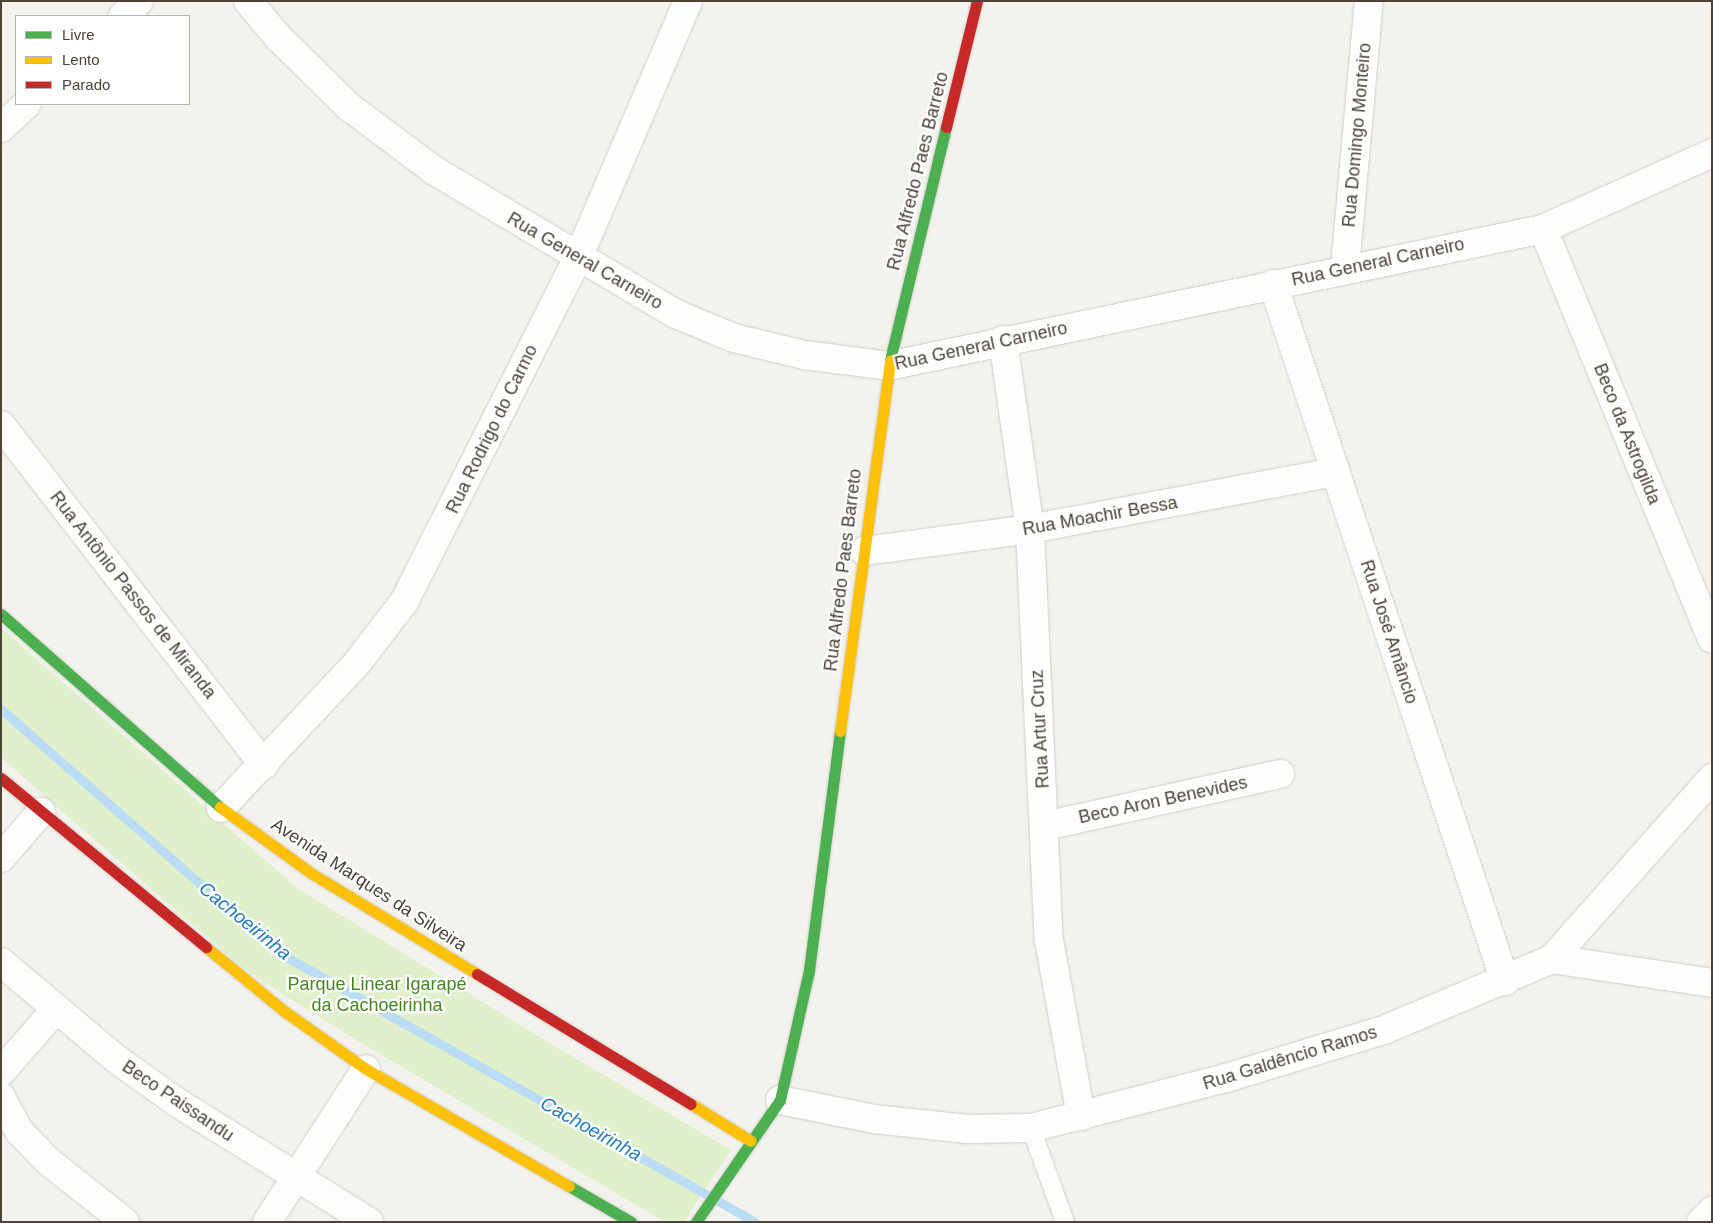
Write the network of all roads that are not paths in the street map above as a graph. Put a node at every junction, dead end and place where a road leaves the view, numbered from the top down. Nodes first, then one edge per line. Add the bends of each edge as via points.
1 (139, 1) edge
2 (248, 1) edge
3 (688, 1) edge
4 (977, 1) edge
5 (1369, 1) edge
6 (124, 15) edge
7 (26, 105) edge
8 (1, 128) edge
9 (1712, 153) edge
10 (1543, 229) junction
11 (578, 258) junction
12 (1345, 268) junction
13 (1273, 284) junction
14 (1002, 340) junction
15 (888, 366) junction
16 (1, 426) edge
17 (1336, 472) junction
18 (1030, 529) junction
19 (864, 551) junction
20 (1, 614) edge
21 (1712, 639) edge
22 (264, 765) junction
23 (1280, 774) dead end
24 (1, 778) edge
25 (1712, 778) edge
26 (221, 808) junction
27 (41, 812) junction
28 (1046, 826) junction
29 (1, 858) edge
30 (1552, 959) junction
31 (1, 962) edge
32 (1505, 981) junction
33 (1712, 983) edge
34 (56, 1009) junction
35 (366, 1069) junction
36 (1, 1072) edge
37 (1, 1097) edge
38 (780, 1100) junction
39 (1081, 1116) junction
40 (1032, 1128) junction
41 (751, 1141) junction
42 (296, 1176) junction
43 (1712, 1211) edge
44 (124, 1222) edge
45 (267, 1222) edge
46 (369, 1222) edge
47 (631, 1222) edge
48 (696, 1222) edge
49 (1065, 1222) edge
50 (1701, 1222) edge

1 - 6 street
2 - 11 street, Rua General Carneiro via 278,37 348,106 435,171
3 - 11 street, Rua Rodrigo do Carmo
4 - 15 street, Rua Alfredo Paes Barreto
5 - 12 street, Rua Domingo Monteiro
7 - 8 street
9 - 10 street, Rua General Carneiro
10 - 12 street, Rua General Carneiro
10 - 21 street, Beco da Astrogilda
11 - 15 street, Rua General Carneiro via 676,314 734,338 805,355
11 - 22 street, Rua Rodrigo do Carmo via 404,602 357,663
12 - 13 street, Rua General Carneiro
13 - 14 street, Rua General Carneiro
13 - 17 street, Rua José Amâncio
14 - 15 street, Rua General Carneiro
14 - 18 street, Rua Artur Cruz
15 - 19 street, Rua Alfredo Paes Barreto
16 - 22 street, Rua Antônio Passos de Miranda
17 - 18 street, Rua Moachir Bessa
17 - 32 street, Rua José Amâncio
18 - 19 street, Rua Moachir Bessa
18 - 28 street, Rua Artur Cruz
19 - 38 street, Rua Alfredo Paes Barreto via 809,970
20 - 26 street, Avenida Marques da Silveira
22 - 26 street, Rua Rodrigo do Carmo
23 - 28 street, Beco Aron Benevides
24 - 27 street
25 - 30 street, Rua Galdêncio Ramos
26 - 41 street, Avenida Marques da Silveira via 311,873
27 - 29 street
27 - 35 street via 284,1011
28 - 39 street, Rua Artur Cruz via 1049,940
30 - 32 street, Rua Galdêncio Ramos
30 - 33 street
31 - 34 street, Beco Paissandu
32 - 39 street, Rua Galdêncio Ramos via 1384,1030 1226,1078
34 - 36 street
34 - 42 street, Beco Paissandu via 116,1059 178,1103
35 - 42 street
35 - 47 street
37 - 44 street via 20,1132 43,1156
38 - 40 street, Rua Galdêncio Ramos via 883,1120 967,1129
38 - 41 street, Rua Alfredo Paes Barreto
39 - 40 street, Rua Galdêncio Ramos
40 - 49 lane
41 - 48 street, Rua Alfredo Paes Barreto
42 - 45 street
42 - 46 street, Beco Paissandu
43 - 50 street

